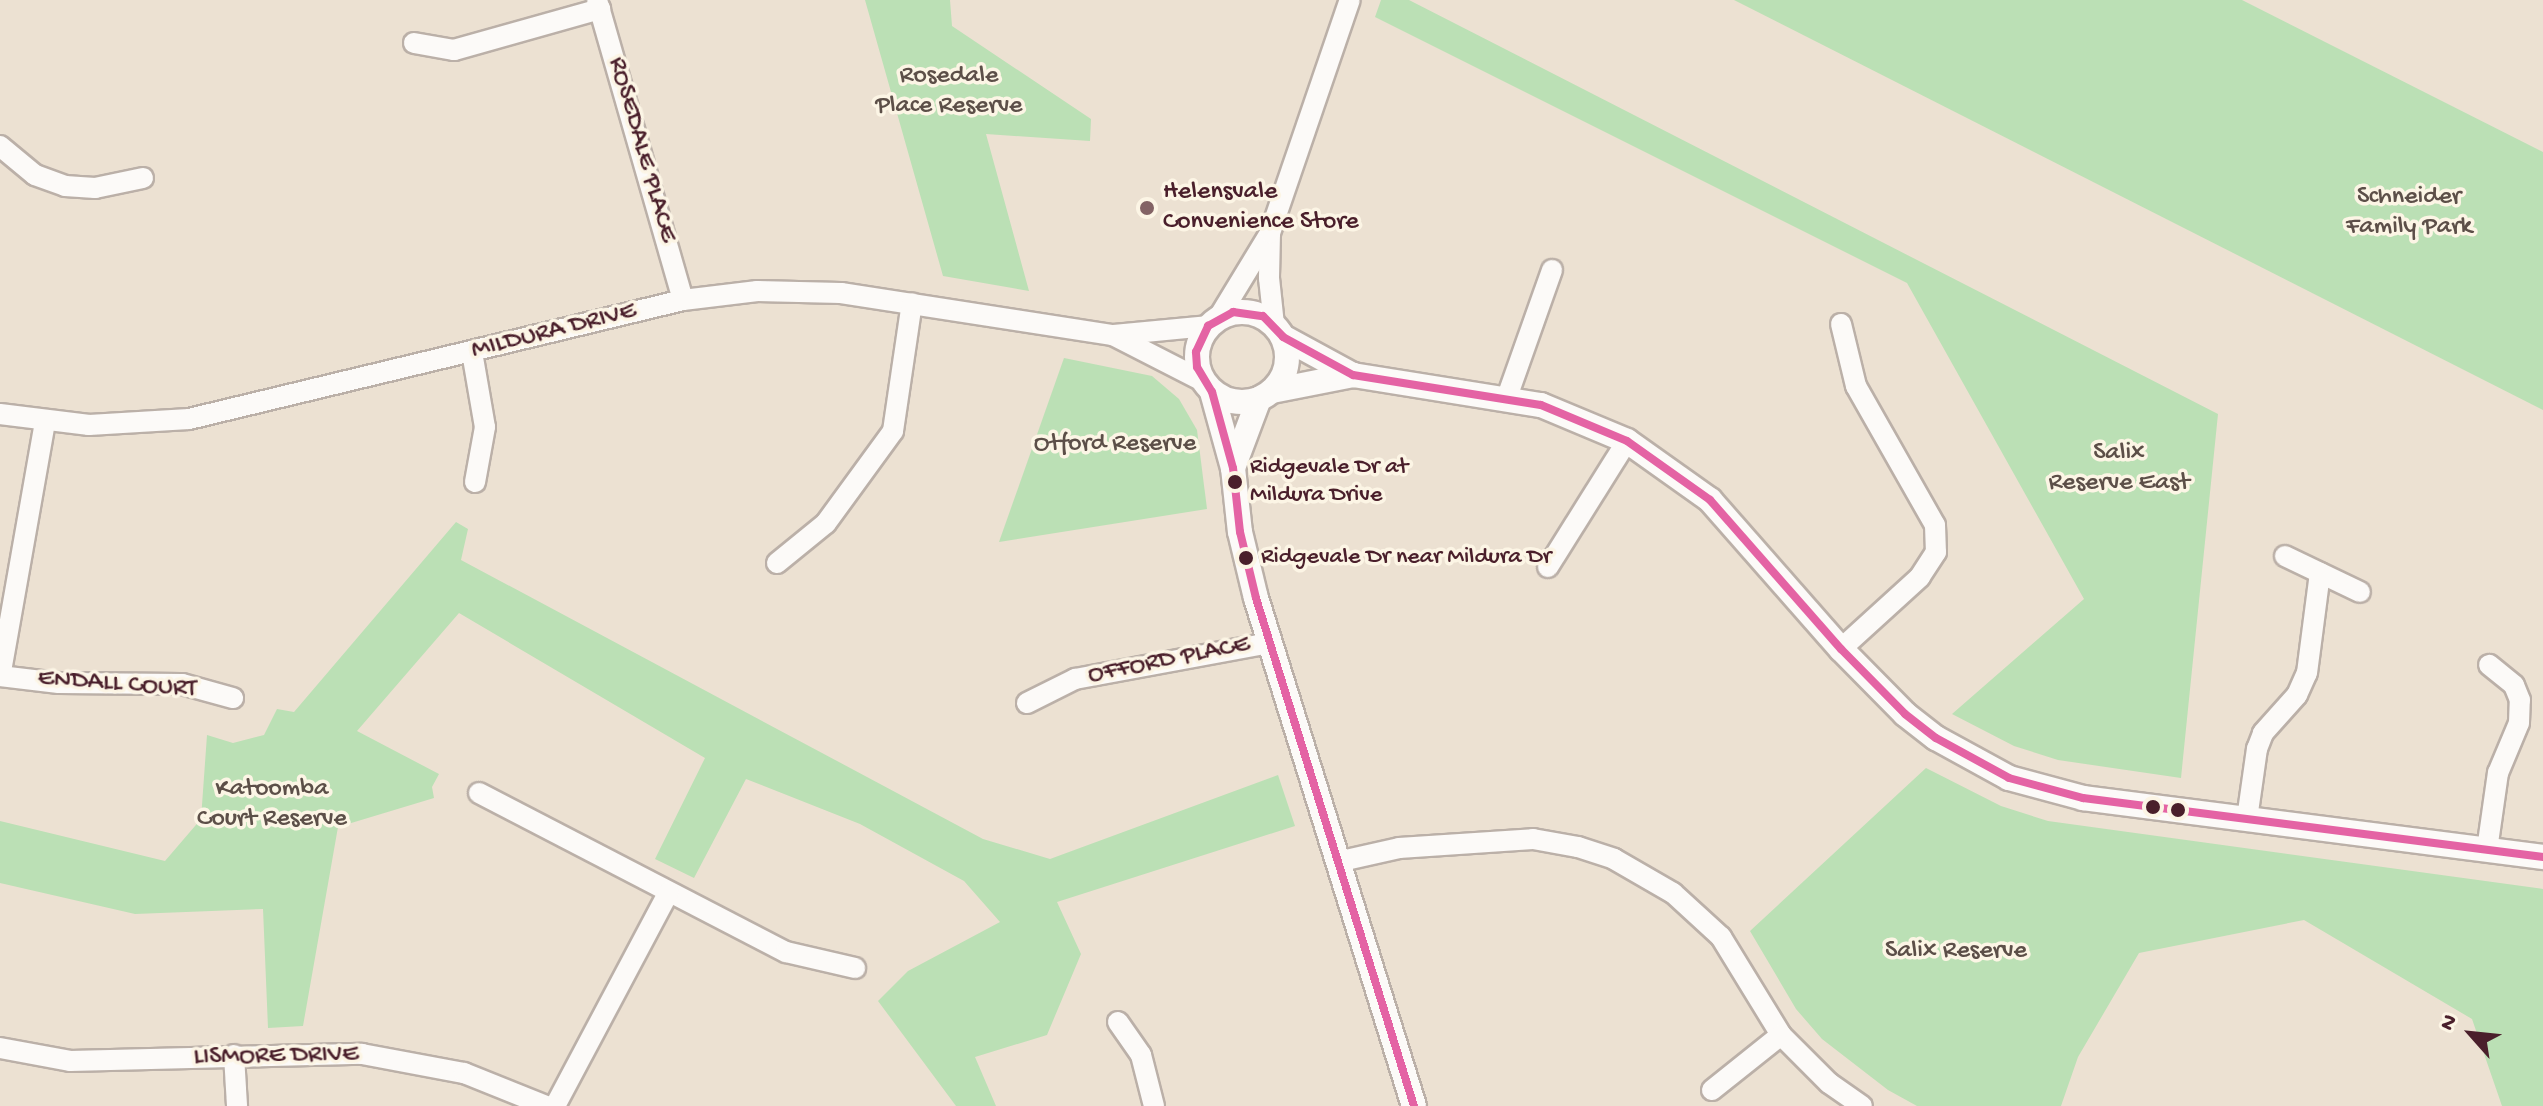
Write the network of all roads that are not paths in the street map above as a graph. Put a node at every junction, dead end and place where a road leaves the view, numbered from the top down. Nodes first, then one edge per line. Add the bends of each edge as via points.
1 (1350, 0) edge
2 (598, 5) edge
3 (414, 43) dead end
4 (0, 146) edge
5 (143, 178) dead end
6 (1270, 233) junction
7 (1552, 270) dead end
8 (683, 300) junction
9 (912, 303) junction
10 (1213, 321) junction
11 (1841, 324) dead end
12 (1279, 331) junction
13 (1113, 335) junction
14 (472, 352) junction
15 (1353, 375) junction
16 (1207, 386) junction
17 (1266, 395) junction
18 (1506, 400) junction
19 (0, 414) edge
20 (45, 422) junction
21 (1627, 441) junction
22 (1233, 468) junction
23 (475, 482) dead end
24 (2285, 556) dead end
25 (777, 563) dead end
26 (1548, 567) dead end
27 (2320, 573) junction
28 (2360, 592) dead end
29 (1269, 643) junction
30 (1841, 649) junction
31 (2489, 665) dead end
32 (0, 676) edge
33 (233, 698) dead end
34 (1027, 703) dead end
35 (479, 793) dead end
36 (2247, 819) junction
37 (2487, 850) junction
38 (2543, 857) edge
39 (1337, 862) junction
40 (669, 892) junction
41 (855, 968) dead end
42 (1118, 1022) dead end
43 (1781, 1035) junction
44 (0, 1048) edge
45 (234, 1055) junction
46 (1712, 1090) dead end
47 (237, 1106) edge
48 (546, 1106) edge
49 (555, 1106) edge
50 (1154, 1106) edge
51 (1414, 1106) edge
52 (1862, 1106) edge

1 - 6 street
2 - 3 street via 454,50
2 - 8 street, ROSEDALE PLACE
4 - 5 street via 35,175 65,186 95,188
6 - 10 street
6 - 12 street
7 - 18 street
8 - 9 street, MILDURA DRIVE via 797,290
8 - 14 street, MILDURA DRIVE
9 - 13 street, MILDURA DRIVE
9 - 25 street via 893,431 826,523
10 - 12 street via 1248,311
10 - 13 street, MILDURA DRIVE
10 - 16 street via 1196,352
11 - 30 street via 1856,386 1935,525 1936,552 1920,577
12 - 15 street
12 - 17 street via 1286,366
13 - 16 street, MILDURA DRIVE
14 - 20 street, MILDURA DRIVE via 189,419 121,425
14 - 23 street via 485,427
15 - 17 street
15 - 18 street
16 - 17 street via 1235,402
16 - 22 street
17 - 22 street
18 - 21 street via 1541,405
19 - 20 street, MILDURA DRIVE
20 - 32 street
21 - 26 street
21 - 30 street via 1710,500
22 - 29 street via 1248,568
24 - 27 street
27 - 28 street
27 - 36 street via 2307,673 2297,695 2263,733
29 - 34 street, OFFORD PLACE via 1075,679
29 - 39 street
30 - 36 street via 1936,738 2009,778 2083,798
31 - 37 street via 2514,685 2520,700 2519,723 2498,773
32 - 33 street, ENDALL COURT via 59,683 182,684
35 - 40 street
36 - 37 street
37 - 38 street
39 - 43 street via 1399,848 1533,839 1614,859 1673,893 1721,937
39 - 51 street
40 - 41 street via 786,952
40 - 49 street
42 - 50 street via 1141,1055
43 - 46 street
43 - 52 street via 1829,1083
44 - 45 street, LISMORE DRIVE via 70,1061
45 - 47 street
45 - 48 street, LISMORE DRIVE via 362,1054 414,1061 497,1084

